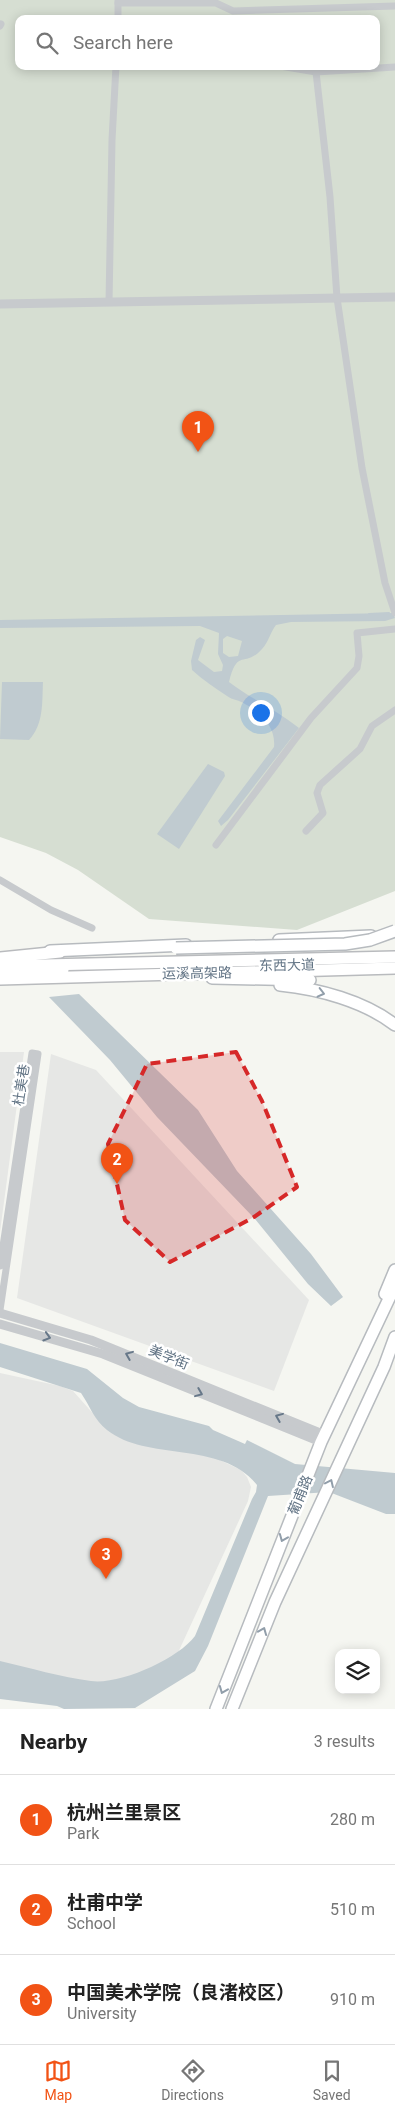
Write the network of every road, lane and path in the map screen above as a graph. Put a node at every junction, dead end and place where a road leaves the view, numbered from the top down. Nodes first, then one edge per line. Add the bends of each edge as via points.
1 (118, 2) edge
2 (395, 6) edge
3 (118, 15) edge
4 (395, 66) edge
5 (380, 67) edge
6 (116, 70) edge
7 (304, 70) edge
8 (342, 70) edge
9 (316, 72) junction
10 (395, 297) edge
11 (337, 298) junction
12 (109, 302) junction
13 (0, 304) edge
14 (395, 613) edge
15 (395, 629) edge
16 (395, 710) edge
17 (306, 831) dead end
18 (216, 845) dead end
19 (0, 880) edge
20 (92, 928) dead end
21 (395, 933) edge
22 (0, 954) edge
23 (395, 957) edge
24 (0, 958) edge
25 (395, 962) edge
26 (0, 966) edge
27 (395, 968) edge
28 (0, 972) edge
29 (204, 978) junction
30 (0, 980) edge
31 (310, 980) dead end
32 (395, 1025) edge
33 (0, 1266) edge
34 (395, 1270) edge
35 (395, 1286) edge
36 (0, 1312) edge
37 (0, 1324) edge
38 (395, 1337) edge
39 (395, 1344) edge
40 (384, 1367) junction
41 (341, 1400) junction
42 (323, 1438) junction
43 (216, 1709) edge
44 (232, 1709) edge

1 - 2 street via 216,3 233,11
1 - 3 street
4 - 5 street
6 - 12 street
7 - 9 street
8 - 9 street
9 - 11 street
10 - 11 street
11 - 12 street
11 - 14 street via 362,468 385,583
12 - 13 street
15 - 18 street via 357,633 357,668 311,718
16 - 17 street via 372,726 360,750 320,785 317,793 323,813
19 - 20 street via 51,910
21 - 22 main road
21 - 24 main road, bridge via 345,944 60,952
23 - 26 main road, 运溪高架路
25 - 28 main road, 东西大道
27 - 30 main road, 运溪高架路
29 - 30 main road
29 - 31 main road
29 -> 32 main road via 287,986 326,995 368,1008
33 - 36 street, 杜美巷 via 32,1053 38,1054
34 - 41 main road
35 - 41 main road, 葡甫路
42 -> 36 street, 美学街 via 91,1340
37 -> 42 street, 美学街 via 103,1354
38 - 40 main road, 葡甫路
39 - 40 main road
44 -> 40 main road, 葡甫路 via 275,1602
41 - 42 main road, 葡甫路
42 -> 43 main road, 葡甫路

